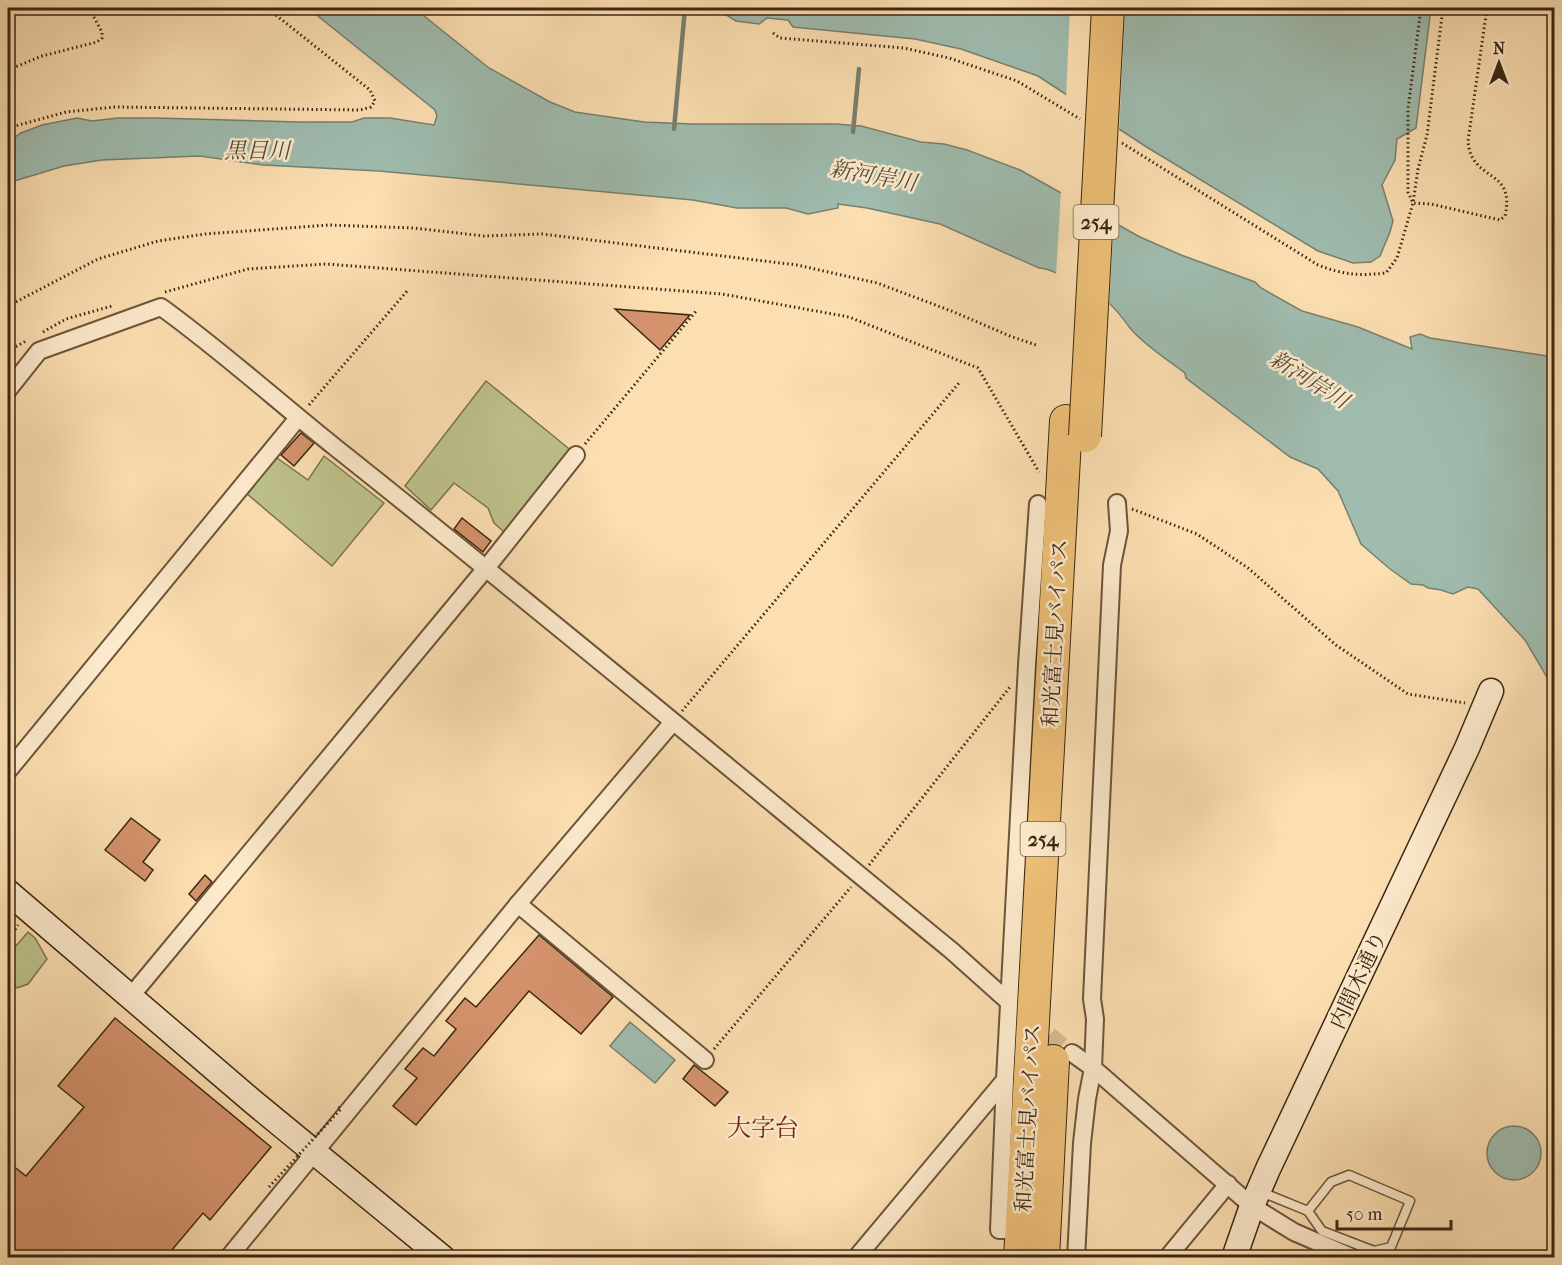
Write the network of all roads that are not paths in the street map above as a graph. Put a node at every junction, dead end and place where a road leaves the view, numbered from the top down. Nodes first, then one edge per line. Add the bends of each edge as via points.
1 (1088, 8) edge
2 (1108, 8) edge
3 (8, 390) edge
4 (298, 418) junction
5 (1076, 429) junction
6 (576, 455) road end
7 (1117, 503) road end
8 (1038, 504) road end
9 (487, 567) junction
10 (1488, 697) road end
11 (673, 722) junction
12 (8, 771) edge
13 (8, 892) edge
14 (518, 904) junction
15 (131, 996) junction
16 (1009, 1002) junction
17 (1072, 1053) tunnel mouth
18 (705, 1059) dead end
19 (1093, 1068) junction
20 (1005, 1080) junction
21 (316, 1153) junction
22 (1228, 1184) junction
23 (1255, 1198) junction
24 (1308, 1211) junction
25 (1021, 1244) edge
26 (228, 1257) edge
27 (443, 1257) edge
28 (856, 1257) edge
29 (1043, 1257) edge
30 (1076, 1257) edge
31 (1167, 1257) edge
32 (1234, 1257) edge
33 (1354, 1257) edge

1 - 5 highway, 和光富士見バイパス / 254
2 - 5 highway, 和光富士見バイパス / 254, bridge
3 - 4 street via 39,351 161,307
4 - 9 street
4 - 12 street
5 - 25 highway, 和光富士見バイパス / 254
5 - 29 highway, 和光富士見バイパス / 254
6 - 9 street
7 - 19 street via 1119,531 1112,565 1092,999
8 - 16 street
9 - 11 street
9 - 15 street
10 - 23 street, 内間木通り
11 - 14 street
11 - 16 street
13 - 15 street
14 - 18 street
14 - 21 street
15 - 21 street
16 - 20 street
17 - 19 street
19 - 22 street
19 - 30 street via 1082,1143
20 - 25 street via 999,1230
20 - 28 street
21 - 26 street
21 - 27 street
22 - 23 street
22 - 31 street
23 - 24 lane
23 - 32 street, 内間木通り
23 - 33 street via 1294,1232
24 - 24 lane via 1331,1182 1349,1175 1410,1201 1391,1247 1374,1251 1322,1231

